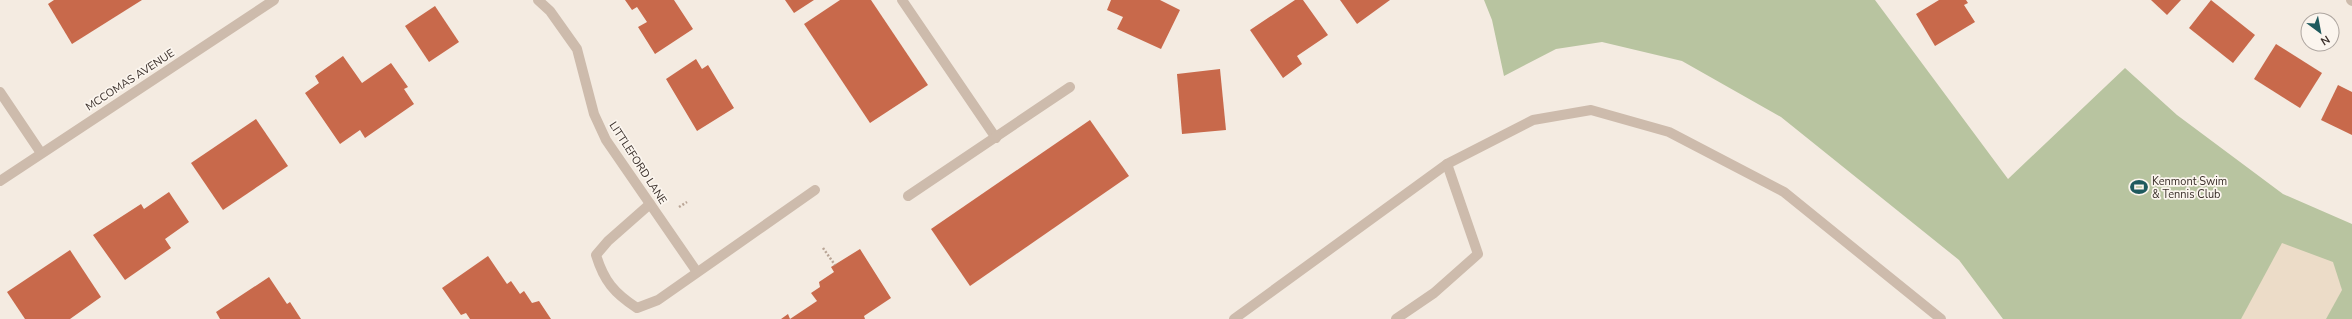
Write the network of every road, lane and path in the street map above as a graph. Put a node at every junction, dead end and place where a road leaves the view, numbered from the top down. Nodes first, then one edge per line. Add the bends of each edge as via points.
1 (274, 0) edge
2 (538, 0) edge
3 (902, 0) edge
4 (1070, 87) dead end
5 (0, 92) edge
6 (996, 138) junction
7 (41, 153) junction
8 (1447, 164) junction
9 (0, 181) edge
10 (815, 190) dead end
11 (908, 196) dead end
12 (650, 204) junction
13 (823, 248) dead end
14 (835, 265) dead end
15 (697, 272) junction
16 (1234, 319) edge
17 (1396, 319) edge
18 (1941, 319) edge

1 - 7 street, MCCOMAS AVENUE
2 - 12 street, LITTLEFORD LANE via 550,11 577,48 594,114 606,140
3 - 6 street
4 - 6 street
5 - 7 street
6 - 11 street
7 - 9 street, MCCOMAS AVENUE
8 - 16 street
8 - 17 street via 1478,254 1434,292
8 - 18 street via 1533,120 1591,110 1669,132 1784,192
10 - 15 street
12 - 15 street, LITTLEFORD LANE
12 - 15 street via 596,254 602,275 619,297 637,308 658,300
13 - 14 path

